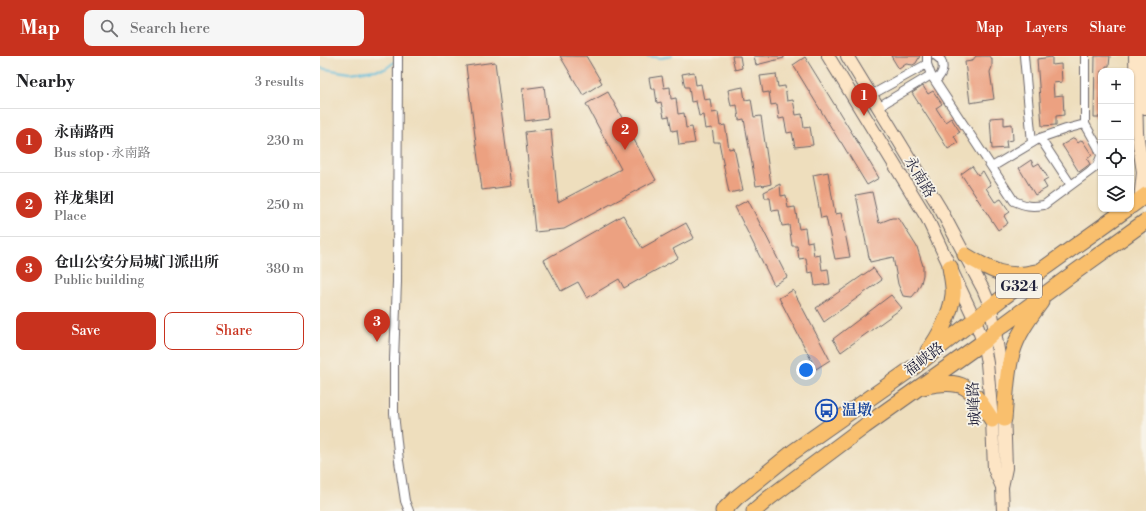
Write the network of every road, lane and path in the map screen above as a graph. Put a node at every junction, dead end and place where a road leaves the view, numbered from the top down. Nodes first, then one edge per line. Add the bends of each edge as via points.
1 (398, 56) edge
2 (828, 56) edge
3 (847, 56) edge
4 (1024, 56) edge
5 (1085, 56) edge
6 (1135, 56) edge
7 (1145, 56) edge
8 (942, 57) edge
9 (927, 60) edge
10 (933, 78) junction
11 (871, 95) junction
12 (878, 107) junction
13 (1146, 108) edge
14 (1085, 124) junction
15 (1040, 138) junction
16 (1032, 142) junction
17 (1098, 147) edge
18 (1098, 164) edge
19 (992, 167) junction
20 (1071, 185) junction
21 (1139, 200) edge
22 (1123, 212) edge
23 (1146, 221) edge
24 (965, 255) junction
25 (1059, 258) junction
26 (950, 267) junction
27 (1043, 270) junction
28 (1071, 275) junction
29 (1052, 289) junction
30 (990, 308) junction
31 (975, 320) junction
32 (995, 331) junction
33 (983, 342) junction
34 (914, 367) junction
35 (893, 382) junction
36 (918, 388) junction
37 (1003, 392) junction
38 (990, 393) junction
39 (904, 398) junction
40 (998, 419) junction
41 (409, 511) edge
42 (723, 511) edge
43 (754, 511) edge
44 (1003, 511) edge

1 - 41 street via 394,413 405,501
2 - 26 main road, 永南路 via 927,218
3 - 11 main road, 城峰路
4 - 16 street
5 - 14 street
6 - 21 main road via 1137,126 1143,172
7 - 13 main road
8 - 10 street via 943,70 939,77
9 - 10 street
9 - 11 street
10 - 12 street
10 - 19 street
11 - 12 main road, 城峰路
12 - 24 main road, 城峰路 via 941,210
14 - 15 street
14 - 17 street
15 - 16 street
15 - 20 street
16 - 19 street
18 - 20 street
19 - 20 street via 1014,201 1024,205 1044,205
22 - 25 highway, 福峡路 / G324
23 - 28 highway, 福峡路 / G324
24 - 27 highway via 1001,274 1026,274
24 - 30 main road, 城峰路
25 - 27 highway, 福峡路 / G324
25 - 28 highway
26 - 31 main road, 永南路
26 - 34 highway via 953,293 950,308 931,347
27 - 30 highway, 福峡路 / G324
28 - 29 highway, 福峡路 / G324
29 - 32 highway, 福峡路 / G324
29 - 40 highway via 1023,330 1012,353
30 - 31 highway, 福峡路 / G324
30 - 32 main road, 城峰路
31 - 33 main road, 城峰路
31 - 34 highway, 福峡路 / G324
32 - 33 highway, 福峡路 / G324
32 - 37 main road, 城峰路
33 - 36 highway, 福峡路 / G324
33 - 38 main road, 城峰路
34 - 35 highway, 福峡路 / G324
35 - 39 highway
35 - 42 highway, 福峡路 / G324 via 793,452
36 - 39 highway, 福峡路 / G324
36 - 40 highway via 932,384 960,385 969,389
37 - 38 main road
37 - 40 main road, 城峰路
38 - 40 main road, 城峰路
39 - 43 highway, 福峡路 / G324 via 805,470
40 - 44 main road, 城峰路 via 994,469 1002,487

